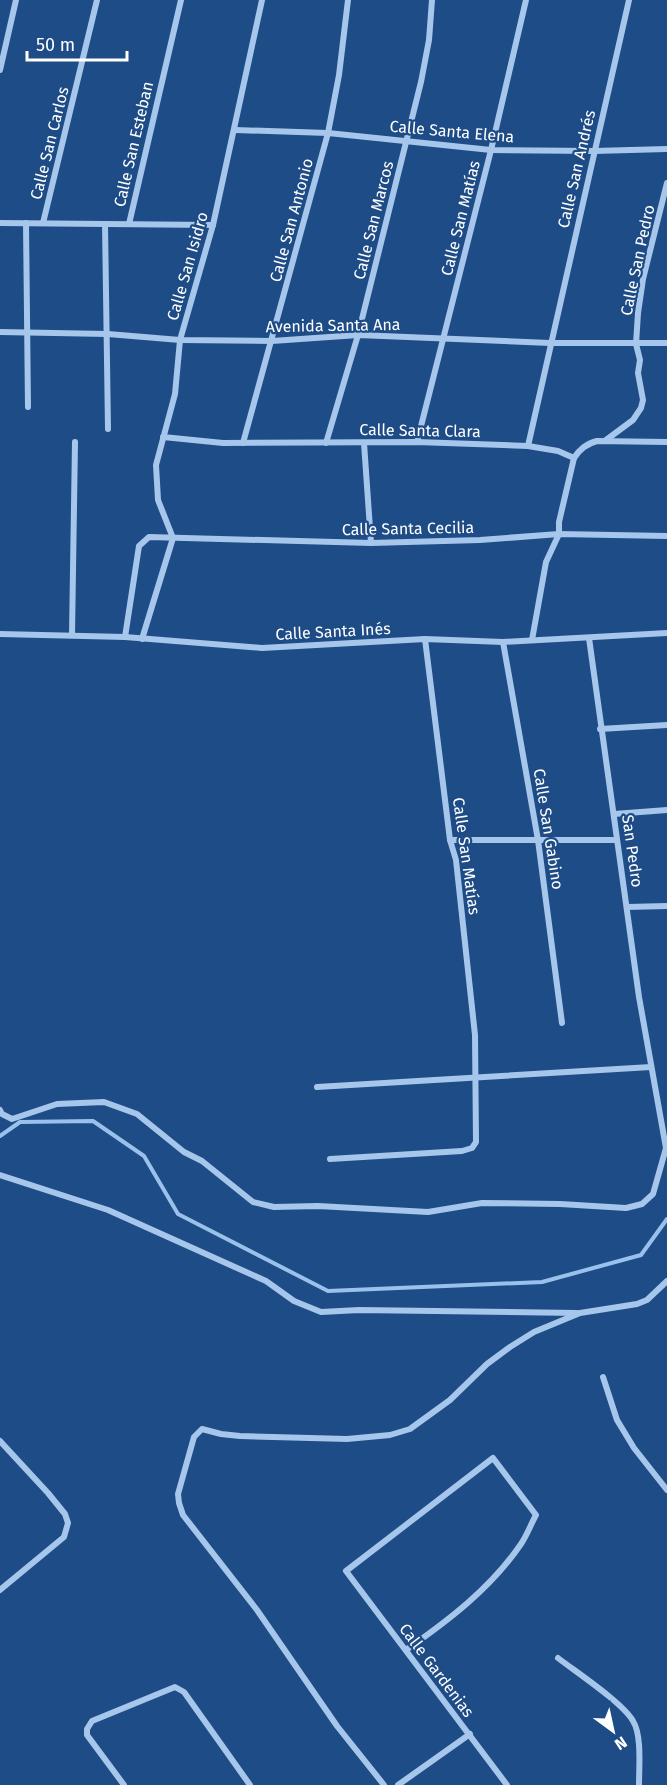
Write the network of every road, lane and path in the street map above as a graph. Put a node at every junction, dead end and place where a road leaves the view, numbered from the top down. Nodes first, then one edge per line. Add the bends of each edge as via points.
1 (16, 0) edge
2 (97, 0) edge
3 (181, 0) edge
4 (262, 0) edge
5 (348, 0) edge
6 (432, 0) edge
7 (526, 0) edge
8 (629, 0) edge
9 (0, 70) edge
10 (235, 130) junction
11 (328, 133) junction
12 (406, 142) junction
13 (667, 149) edge
14 (491, 150) junction
15 (594, 152) junction
16 (667, 183) edge
17 (0, 223) edge
18 (26, 223) junction
19 (43, 223) junction
20 (105, 224) junction
21 (129, 224) junction
22 (213, 225) junction
23 (0, 332) edge
24 (28, 332) junction
25 (108, 334) junction
26 (358, 335) junction
27 (444, 338) junction
28 (180, 340) junction
29 (272, 341) junction
30 (550, 343) junction
31 (667, 343) edge
32 (636, 344) junction
33 (28, 407) dead end
34 (108, 429) dead end
35 (163, 437) junction
36 (606, 441) junction
37 (75, 442) dead end
38 (417, 442) junction
39 (667, 442) edge
40 (243, 443) junction
41 (326, 443) junction
42 (364, 443) junction
43 (528, 446) junction
44 (574, 458) junction
45 (559, 534) junction
46 (667, 536) edge
47 (173, 538) junction
48 (371, 543) junction
49 (667, 633) edge
50 (0, 634) edge
51 (72, 635) junction
52 (125, 637) junction
53 (589, 638) junction
54 (142, 639) junction
55 (425, 639) junction
56 (532, 640) junction
57 (503, 642) junction
58 (667, 726) edge
59 (600, 729) junction
60 (667, 810) edge
61 (614, 814) junction
62 (450, 840) junction
63 (538, 840) junction
64 (617, 840) junction
65 (667, 906) edge
66 (627, 907) junction
67 (562, 1023) dead end
68 (651, 1067) junction
69 (476, 1077) junction
70 (317, 1087) dead end
71 (0, 1110) edge
72 (330, 1159) dead end
73 (0, 1175) edge
74 (667, 1281) edge
75 (580, 1313) junction
76 (603, 1377) dead end
77 (0, 1441) edge
78 (667, 1490) edge
79 (0, 1590) edge
80 (406, 1650) junction
81 (558, 1658) dead end
82 (470, 1734) junction
83 (124, 1785) edge
84 (250, 1785) edge
85 (384, 1785) edge
86 (398, 1785) edge
87 (507, 1785) edge
88 (639, 1785) edge

1 - 9 street
2 - 19 street, Calle San Carlos
3 - 21 street, Calle San Esteban
4 - 10 street, Calle San Isidro
5 - 11 street, Calle San Antonio
6 - 12 street, Calle San Marcos via 429,40
7 - 14 street, Calle San Matías
8 - 15 street, Calle San Andrés
10 - 11 street, Calle Santa Elena
10 - 22 street, Calle San Isidro
11 - 12 street, Calle Santa Elena
11 - 29 street, Calle San Antonio
12 - 14 street, Calle Santa Elena
12 - 26 street, Calle San Marcos
13 - 15 street, Calle Santa Elena
14 - 15 street, Calle Santa Elena
14 - 27 street, Calle San Matías
15 - 30 street, Calle San Andrés
16 - 32 street, Calle San Pedro via 644,279
17 - 18 street
18 - 19 street
18 - 24 street
19 - 20 street
20 - 21 street
20 - 25 street, Calle San Esteban
21 - 22 street
22 - 28 street, Calle San Isidro
23 - 24 street, Avenida Santa Ana
24 - 25 street, Avenida Santa Ana
24 - 33 street
25 - 28 street, Avenida Santa Ana
25 - 34 street, Calle San Esteban
26 - 27 street, Avenida Santa Ana
26 - 29 street, Avenida Santa Ana
26 - 41 street, Calle San Marcos
27 - 30 street, Avenida Santa Ana
27 - 38 street, Calle San Matías
28 - 29 street, Avenida Santa Ana
28 - 35 street, Calle San Isidro via 175,394
29 - 40 street, Calle San Antonio
30 - 32 street, Avenida Santa Ana
30 - 43 street
31 - 32 street, Avenida Santa Ana
32 - 36 street, Calle San Pedro via 641,408 633,420
35 - 40 street, Calle Santa Clara
35 - 47 street, Calle San Isidro via 156,465 158,500
36 - 39 street
36 - 44 street via 588,444
37 - 51 street
38 - 42 street, Calle Santa Clara
38 - 43 street, Calle Santa Clara
40 - 41 street, Calle Santa Clara
41 - 42 street, Calle Santa Clara
42 - 48 street
43 - 44 street, Calle Santa Clara
44 - 45 street
45 - 46 street, Calle Santa Cecilia
45 - 48 street, Calle Santa Cecilia
45 - 56 street via 546,562
47 - 48 street, Calle Santa Cecilia
47 - 52 street, Calle Santa Cecilia via 149,537 139,546
47 - 54 street
49 - 53 street, Calle Santa Inés
50 - 51 street, Calle Santa Inés
51 - 52 street, Calle Santa Inés
52 - 54 street, Calle Santa Inés
53 - 56 street, Calle Santa Inés
53 - 59 street, San Pedro
54 - 55 street, Calle Santa Inés via 262,648
55 - 57 street, Calle Santa Inés
55 - 62 street, Calle San Matías
56 - 57 street, Calle Santa Inés
57 - 63 street, Calle San Gabino
58 - 59 street
59 - 61 street, San Pedro
60 - 61 street
61 - 64 street, San Pedro
62 - 63 street
62 - 69 street, Calle San Matías via 456,860
63 - 64 street
63 - 67 street, Calle San Gabino
64 - 66 street, San Pedro
65 - 66 street
66 - 68 street, San Pedro
68 - 69 street
68 - 71 street, San Pedro via 666,1148 653,1194 642,1204 626,1208 482,1203 428,1212 274,1207 253,1202 137,1114 104,1102 57,1104 12,1119
69 - 70 street
69 - 72 street, Calle San Matías via 476,1142 472,1148
73 - 75 street via 108,1210 266,1281 294,1301 321,1312
74 - 75 street via 637,1304
75 - 85 street via 534,1332 510,1347 410,1429 347,1439 240,1436 202,1429 194,1437 178,1494 183,1515
76 - 78 street via 617,1420
77 - 79 street via 48,1493 68,1523 64,1537
80 - 80 street, Calle Gardenias via 464,1608 486,1586 522,1543 536,1515 493,1458 346,1571
80 - 82 street, Calle Gardenias
81 - 88 street via 623,1708 634,1722
82 - 86 street
82 - 87 street, Calle Gardenias
83 - 84 street via 87,1736 87,1729 92,1721 175,1687 184,1692

